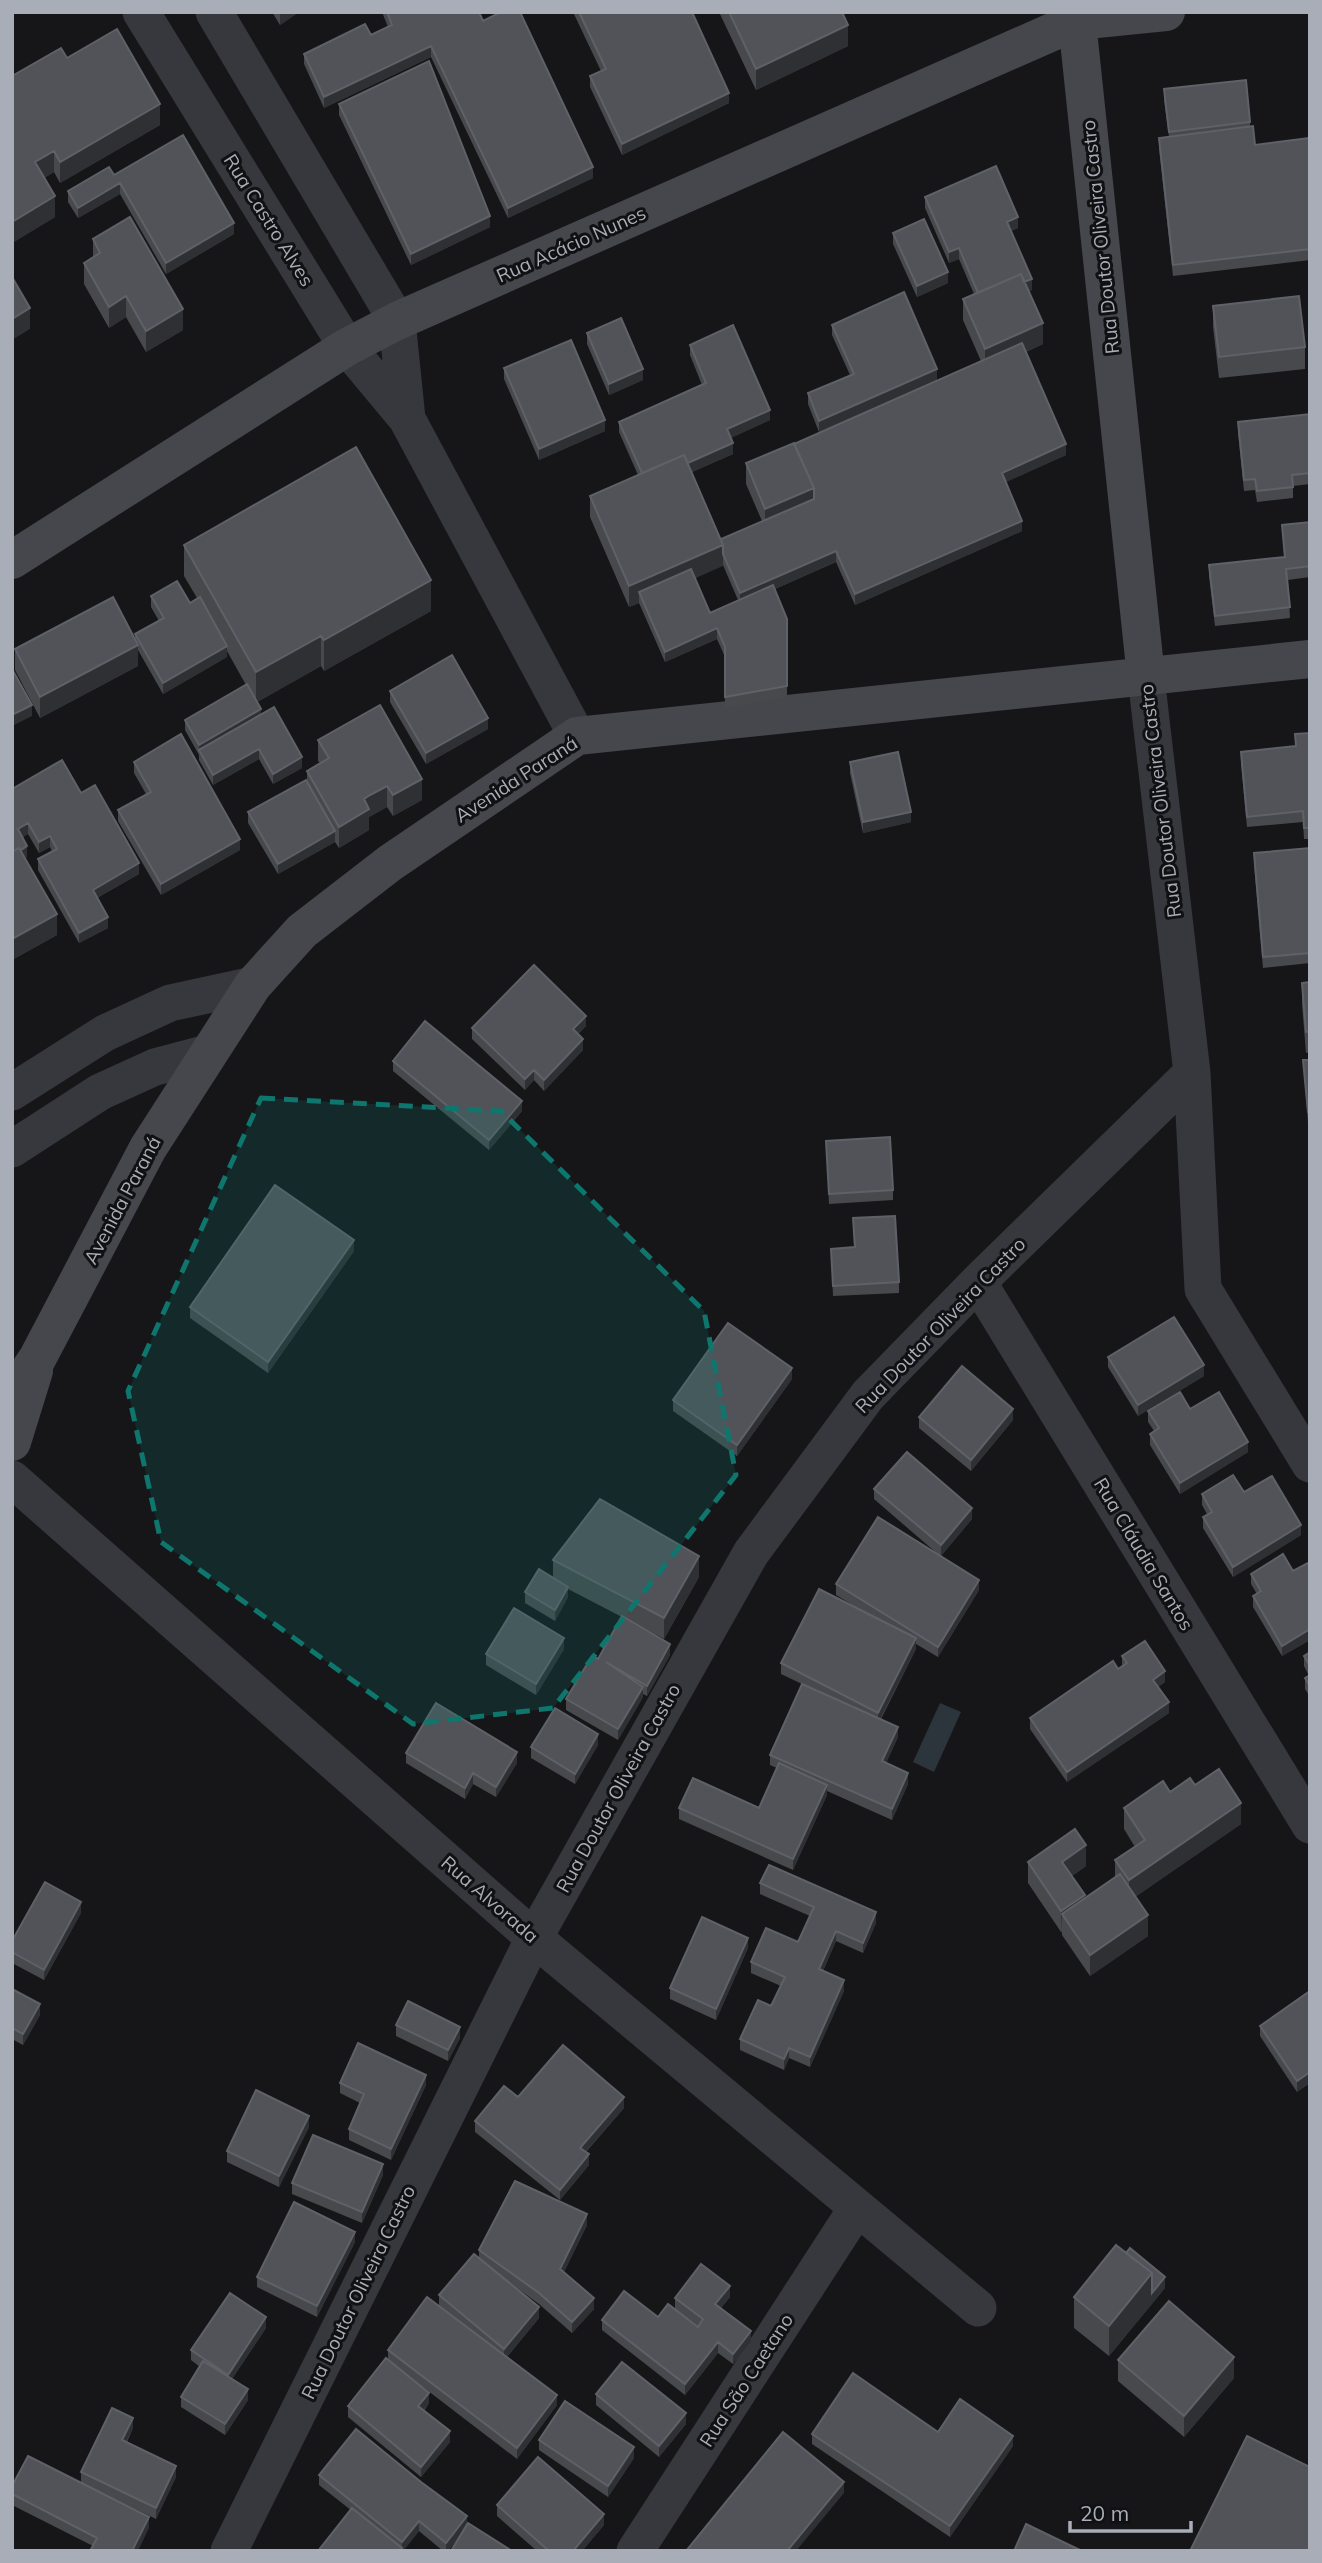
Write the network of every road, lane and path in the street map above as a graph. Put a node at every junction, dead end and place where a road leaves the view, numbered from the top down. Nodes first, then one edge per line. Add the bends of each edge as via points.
1 (141, 12) edge
2 (214, 12) edge
3 (1166, 12) edge
4 (1076, 17) edge
5 (397, 321) junction
6 (347, 347) junction
7 (407, 419) junction
8 (12, 560) edge
9 (1310, 659) edge
10 (1146, 677) junction
11 (577, 736) junction
12 (253, 985) junction
13 (208, 1053) junction
14 (1192, 1073) junction
15 (12, 1091) edge
16 (12, 1149) edge
17 (978, 1282) junction
18 (37, 1359) junction
19 (12, 1396) edge
20 (12, 1442) edge
21 (1310, 1464) edge
22 (12, 1479) edge
23 (1310, 1825) edge
24 (534, 1937) junction
25 (857, 2208) junction
26 (978, 2308) dead end
27 (229, 2551) edge
28 (635, 2551) edge

1 - 6 street, Rua Castro Alves
2 - 5 street, Rua Castro Alves
3 - 4 street, Rua Acácio Nunes
4 - 5 street, Rua Acácio Nunes
4 - 10 street, Rua Doutor Oliveira Castro
5 - 6 street, Rua Acácio Nunes
5 - 7 street, Rua Castro Alves
6 - 7 street, Rua Castro Alves
6 - 8 street, Rua Acácio Nunes
7 - 11 street, Rua Castro Alves
9 - 10 street, Avenida Paraná
10 - 11 street, Avenida Paraná
10 - 14 street, Rua Doutor Oliveira Castro
11 - 12 street, Avenida Paraná via 379,872 302,931
12 - 13 street, Avenida Paraná
12 - 15 street via 170,1003 105,1032
13 - 16 street via 155,1067 100,1092
13 - 18 street, Avenida Paraná via 148,1148
14 - 17 street, Rua Doutor Oliveira Castro
14 - 21 street via 1203,1289
17 - 23 street, Rua Cláudia Santos
17 - 24 street, Rua Doutor Oliveira Castro via 868,1395 751,1553
18 - 19 street, Avenida Paraná
18 - 20 street, Avenida Paraná
22 - 24 street, Rua Alvorada
24 - 25 street, Rua Alvorada
24 - 27 street, Rua Doutor Oliveira Castro
25 - 26 street, Rua Alvorada
25 - 28 street, Rua São Caetano

